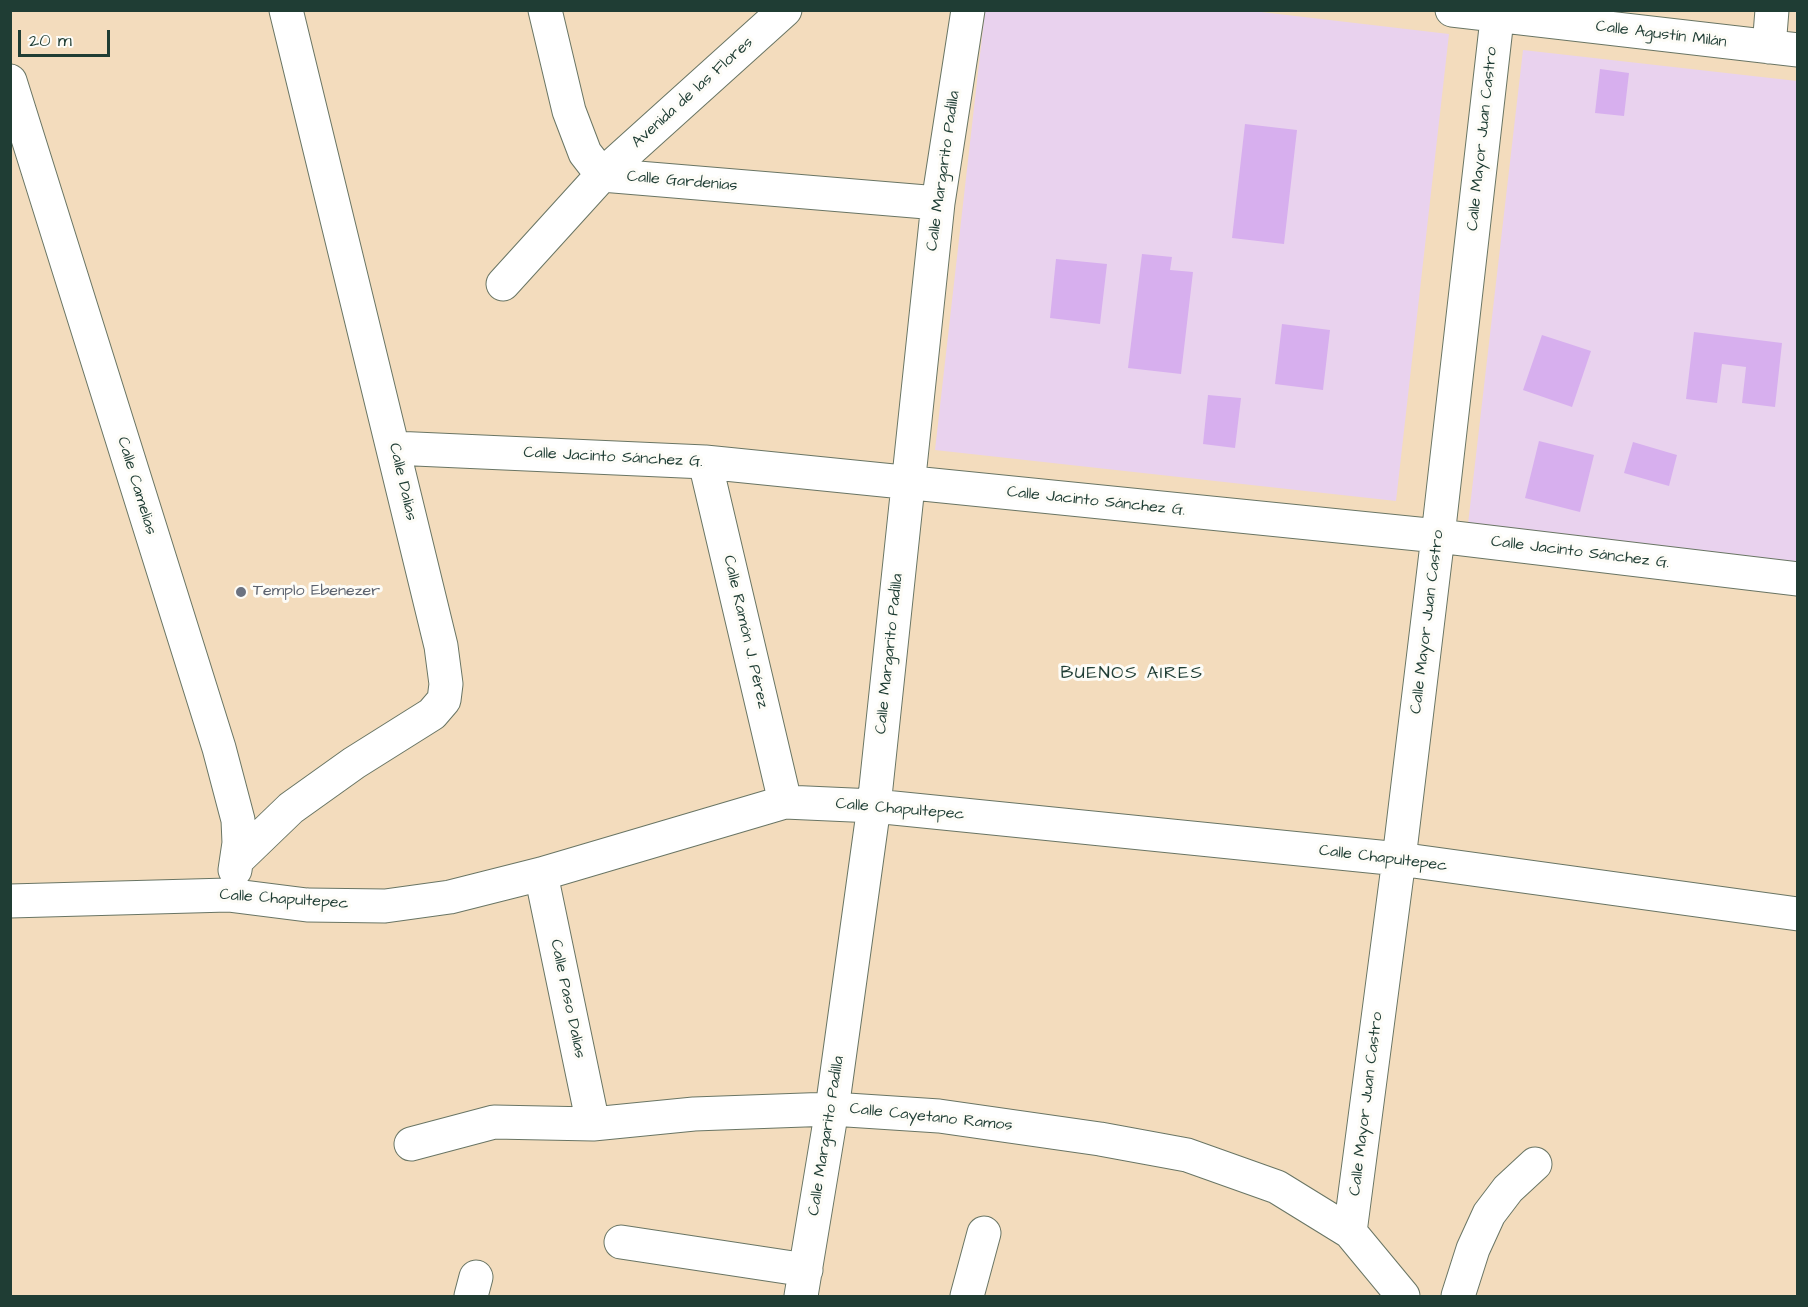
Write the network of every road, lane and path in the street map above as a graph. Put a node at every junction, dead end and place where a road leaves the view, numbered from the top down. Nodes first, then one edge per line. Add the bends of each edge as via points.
1 (286, 10) edge
2 (545, 10) edge
3 (784, 10) edge
4 (968, 10) edge
5 (1452, 10) edge
6 (1772, 10) edge
7 (1497, 13) edge
8 (1783, 49) edge
9 (10, 81) edge
10 (602, 175) junction
11 (938, 203) junction
12 (503, 284) dead end
13 (393, 448) junction
14 (705, 462) junction
15 (909, 483) junction
16 (1438, 536) junction
17 (1797, 579) edge
18 (785, 802) junction
19 (873, 806) junction
20 (1399, 859) junction
21 (237, 860) junction
22 (541, 874) junction
23 (228, 895) junction
24 (10, 901) edge
25 (1797, 914) edge
26 (832, 1109) junction
27 (593, 1124) junction
28 (411, 1144) dead end
29 (1535, 1164) dead end
30 (1350, 1232) junction
31 (984, 1233) dead end
32 (621, 1242) dead end
33 (804, 1283) edge
34 (967, 1296) edge
35 (1403, 1296) edge
36 (1458, 1296) edge

1 - 13 street, Calle Dalias
2 - 10 street via 569,111 585,153
3 - 10 street, Avenida de las Flores
4 - 11 street, Calle Margarito Padilla
5 - 7 street, Calle Agustín Milán
6 - 8 street
7 - 8 street, Calle Agustín Milán
7 - 16 street, Calle Mayor Juan Castro
9 - 21 street, Calle Camelias via 219,748 238,820
10 - 11 street, Calle Gardenias
10 - 12 street, Avenida de las Flores
11 - 15 street, Calle Margarito Padilla
13 - 14 street, Calle Jacinto Sánchez G.
13 - 21 street, Calle Dalias via 441,646 446,672 444,700 432,714 291,808
14 - 15 street, Calle Jacinto Sánchez G.
14 - 18 street, Calle Ramón J. Pérez
15 - 16 street, Calle Jacinto Sánchez G.
15 - 19 street, Calle Margarito Padilla
16 - 17 street, Calle Jacinto Sánchez G.
16 - 20 street, Calle Mayor Juan Castro
18 - 19 street, Calle Chapultepec
18 - 22 street, Calle Chapultepec
19 - 20 street, Calle Chapultepec
19 - 26 street, Calle Margarito Padilla
20 - 25 street, Calle Chapultepec
20 - 30 street, Calle Mayor Juan Castro
21 - 23 street, Calle Camelias
22 - 23 street, Calle Chapultepec via 450,897 385,906 307,905
22 - 27 street, Calle Paso Dalias
23 - 24 street, Calle Chapultepec
26 - 27 street, Calle Cayetano Ramos via 694,1113
26 - 30 street, Calle Cayetano Ramos via 939,1116 1187,1155 1277,1187
26 - 33 street, Calle Margarito Padilla
27 - 28 street, Calle Cayetano Ramos via 494,1122
29 - 36 street via 1489,1214
30 - 35 street, Calle Cayetano Ramos
31 - 34 street
32 - 33 street

